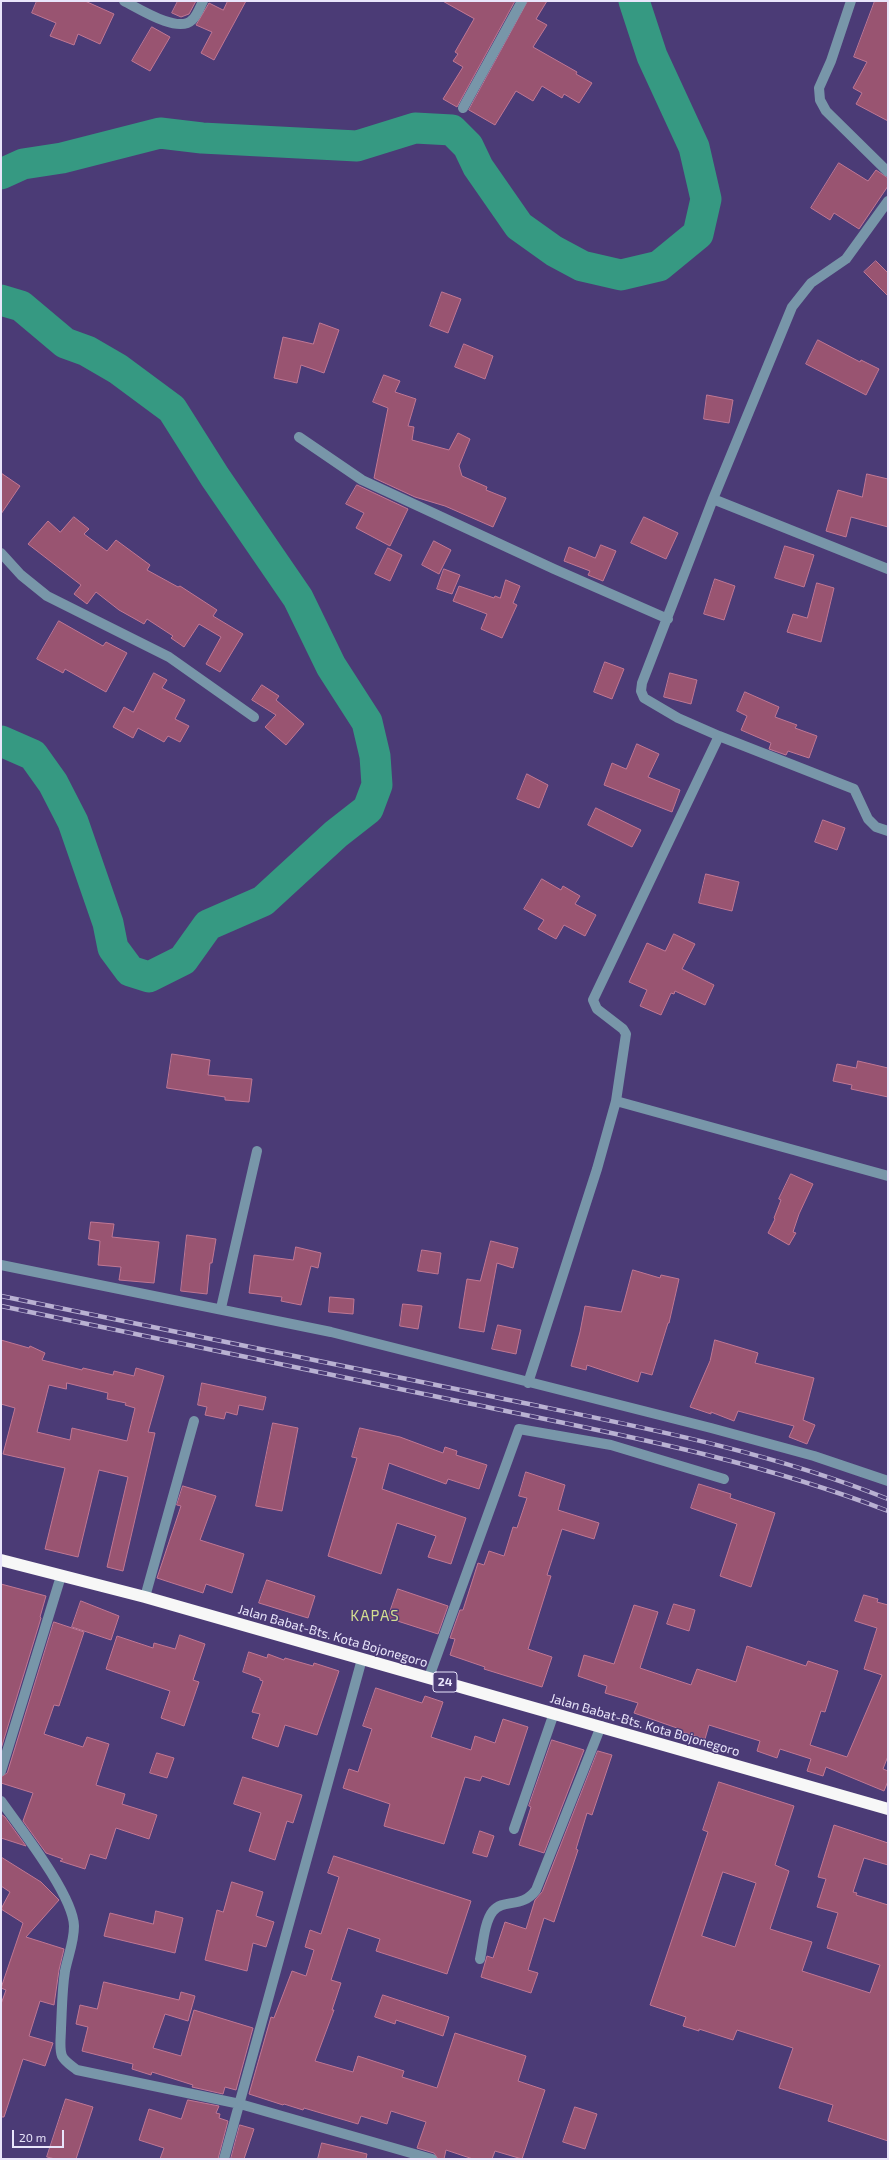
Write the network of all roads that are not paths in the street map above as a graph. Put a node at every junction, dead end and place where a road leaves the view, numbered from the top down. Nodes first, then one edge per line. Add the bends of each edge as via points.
1 (124, 1) edge
2 (202, 1) edge
3 (522, 1) edge
4 (851, 1) edge
5 (463, 108) dead end
6 (888, 172) edge
7 (888, 201) edge
8 (299, 438) dead end
9 (713, 499) junction
10 (1, 553) edge
11 (888, 569) edge
12 (668, 619) junction
13 (254, 717) dead end
14 (719, 736) junction
15 (888, 831) edge
16 (616, 1101) junction
17 (257, 1151) dead end
18 (888, 1176) edge
19 (1, 1265) edge
20 (221, 1308) junction
21 (528, 1383) junction
22 (194, 1421) dead end
23 (724, 1479) dead end
24 (888, 1481) edge
25 (1, 1560) edge
26 (61, 1576) junction
27 (145, 1597) junction
28 (362, 1659) junction
29 (429, 1677) junction
30 (554, 1713) junction
31 (601, 1726) junction
32 (1, 1772) edge
33 (1, 1802) edge
34 (888, 1809) edge
35 (514, 1829) dead end
36 (480, 1958) dead end
37 (240, 2104) junction
38 (224, 2159) edge
39 (432, 2159) edge

1 - 2 street via 170,23 187,24 192,20
3 - 5 street
4 - 6 street via 831,61 818,88 820,100 826,111
7 - 9 street via 846,259 811,283 792,307
8 - 12 street via 362,480
9 - 11 street
9 - 12 street
10 - 13 street via 21,575 47,596 169,657
12 - 14 street via 642,683 644,698 678,718
14 - 15 street via 854,789 868,819 876,827
14 - 16 street via 593,1000 597,1009 624,1029 626,1038
16 - 18 street
16 - 21 street via 595,1176
17 - 20 street
19 - 20 street
20 - 21 street via 331,1332
21 - 24 street via 814,1456
22 - 27 street
23 - 29 street via 611,1445 519,1429
25 - 26 highway, Jalan Babat-Bts. Kota Bojonegoro / 24
26 - 27 highway, Jalan Babat-Bts. Kota Bojonegoro / 24
26 - 32 street
27 - 28 highway, Jalan Babat-Bts. Kota Bojonegoro / 24
28 - 29 highway, Jalan Babat-Bts. Kota Bojonegoro / 24
28 - 37 street
29 - 30 highway, Jalan Babat-Bts. Kota Bojonegoro / 24
30 - 31 highway, Jalan Babat-Bts. Kota Bojonegoro / 24
30 - 35 street
31 - 34 highway, Jalan Babat-Bts. Kota Bojonegoro / 24
31 - 36 street via 536,1890 530,1898 522,1902 503,1905 493,1911
33 - 37 street via 48,1867 74,1925 63,1990 61,2045 62,2055 67,2063 77,2070
37 - 38 street
37 - 39 street

